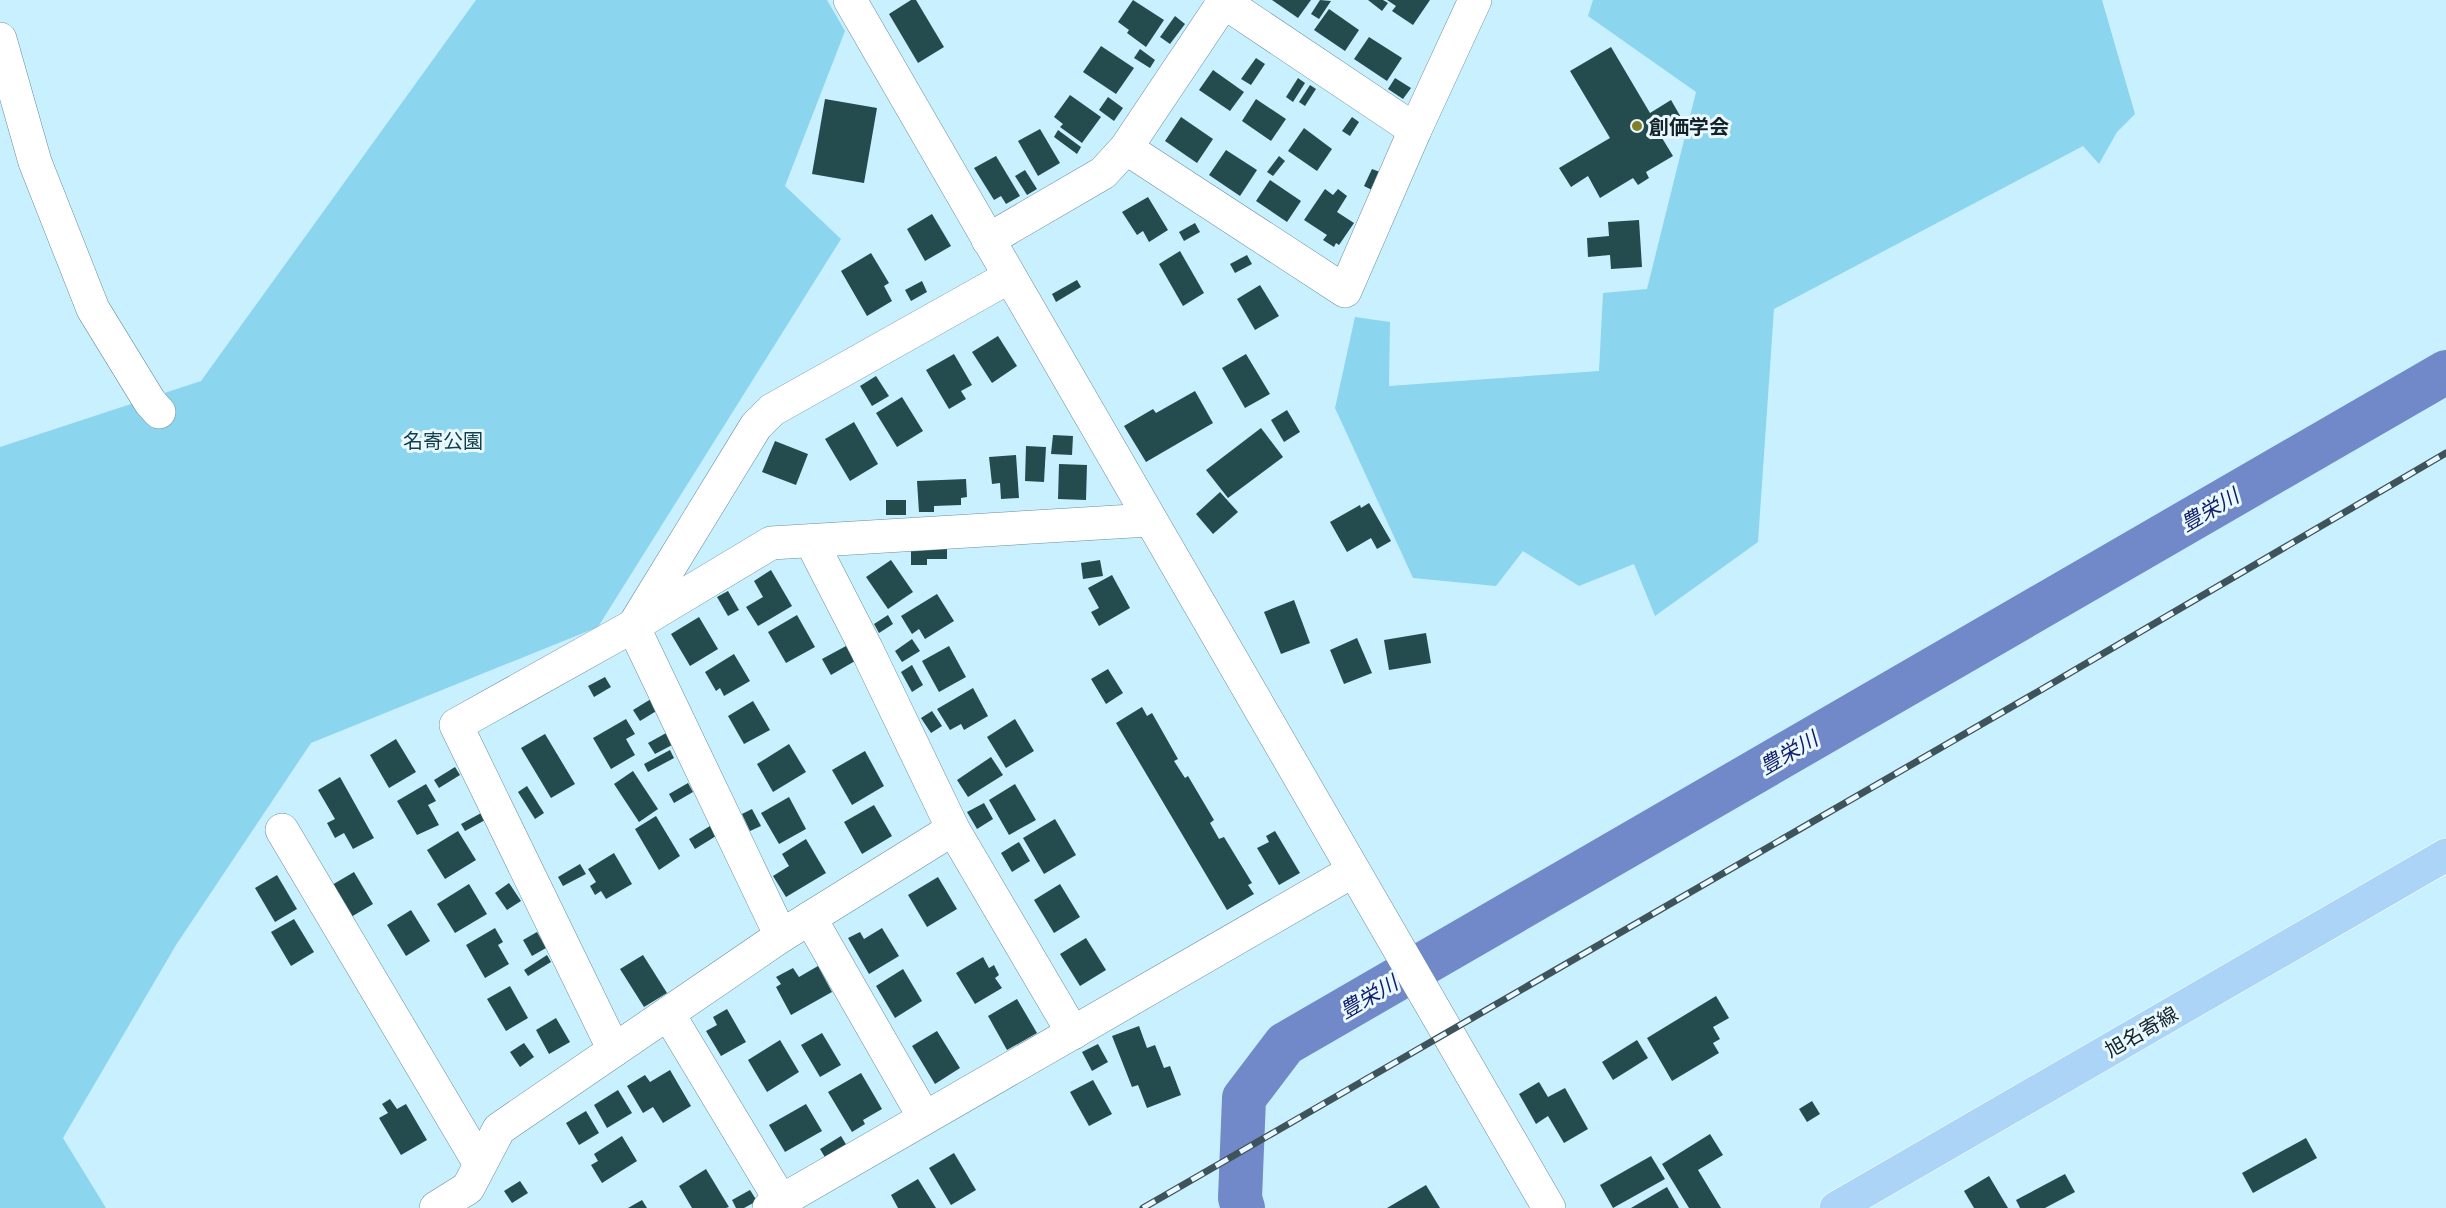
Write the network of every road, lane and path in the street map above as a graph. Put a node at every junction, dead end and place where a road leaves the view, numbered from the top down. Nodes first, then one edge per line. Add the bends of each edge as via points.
1 (1475, 0) edge
2 (1223, 1) edge
3 (855, 3) edge
4 (0, 39) edge
5 (1415, 130) junction
6 (1126, 148) junction
7 (988, 240) junction
8 (1009, 277) junction
9 (159, 412) dead end
10 (1149, 520) junction
11 (811, 541) junction
12 (633, 626) junction
13 (952, 828) junction
14 (282, 830) dead end
15 (2446, 855) edge
16 (1353, 871) junction
17 (810, 918) junction
18 (781, 936) junction
19 (669, 1015) junction
20 (1073, 1033) junction
21 (614, 1050) junction
22 (924, 1117) junction
23 (480, 1164) junction
24 (775, 1205) edge
25 (436, 1208) edge
26 (1549, 1208) edge
27 (1836, 1208) edge

1 - 5 street
2 - 5 street
2 - 6 street
3 - 7 street
4 - 9 street via 35,162 93,309
5 - 6 street via 1345,291
6 - 7 street via 1104,173
7 - 8 street
8 - 10 street
8 - 12 street via 772,410 756,426
10 - 11 street
10 - 16 street
11 - 12 street via 771,543
11 - 13 street
12 - 18 street
12 - 21 street via 456,725
13 - 17 street
13 - 20 street
14 - 23 street
15 - 27 main road, 旭名寄線
16 - 20 street
16 - 26 street
17 - 18 street
17 - 22 street
18 - 19 street
19 - 21 street
19 - 24 street
20 - 22 street
21 - 23 street via 500,1129
22 - 24 street
23 - 25 street via 468,1188

